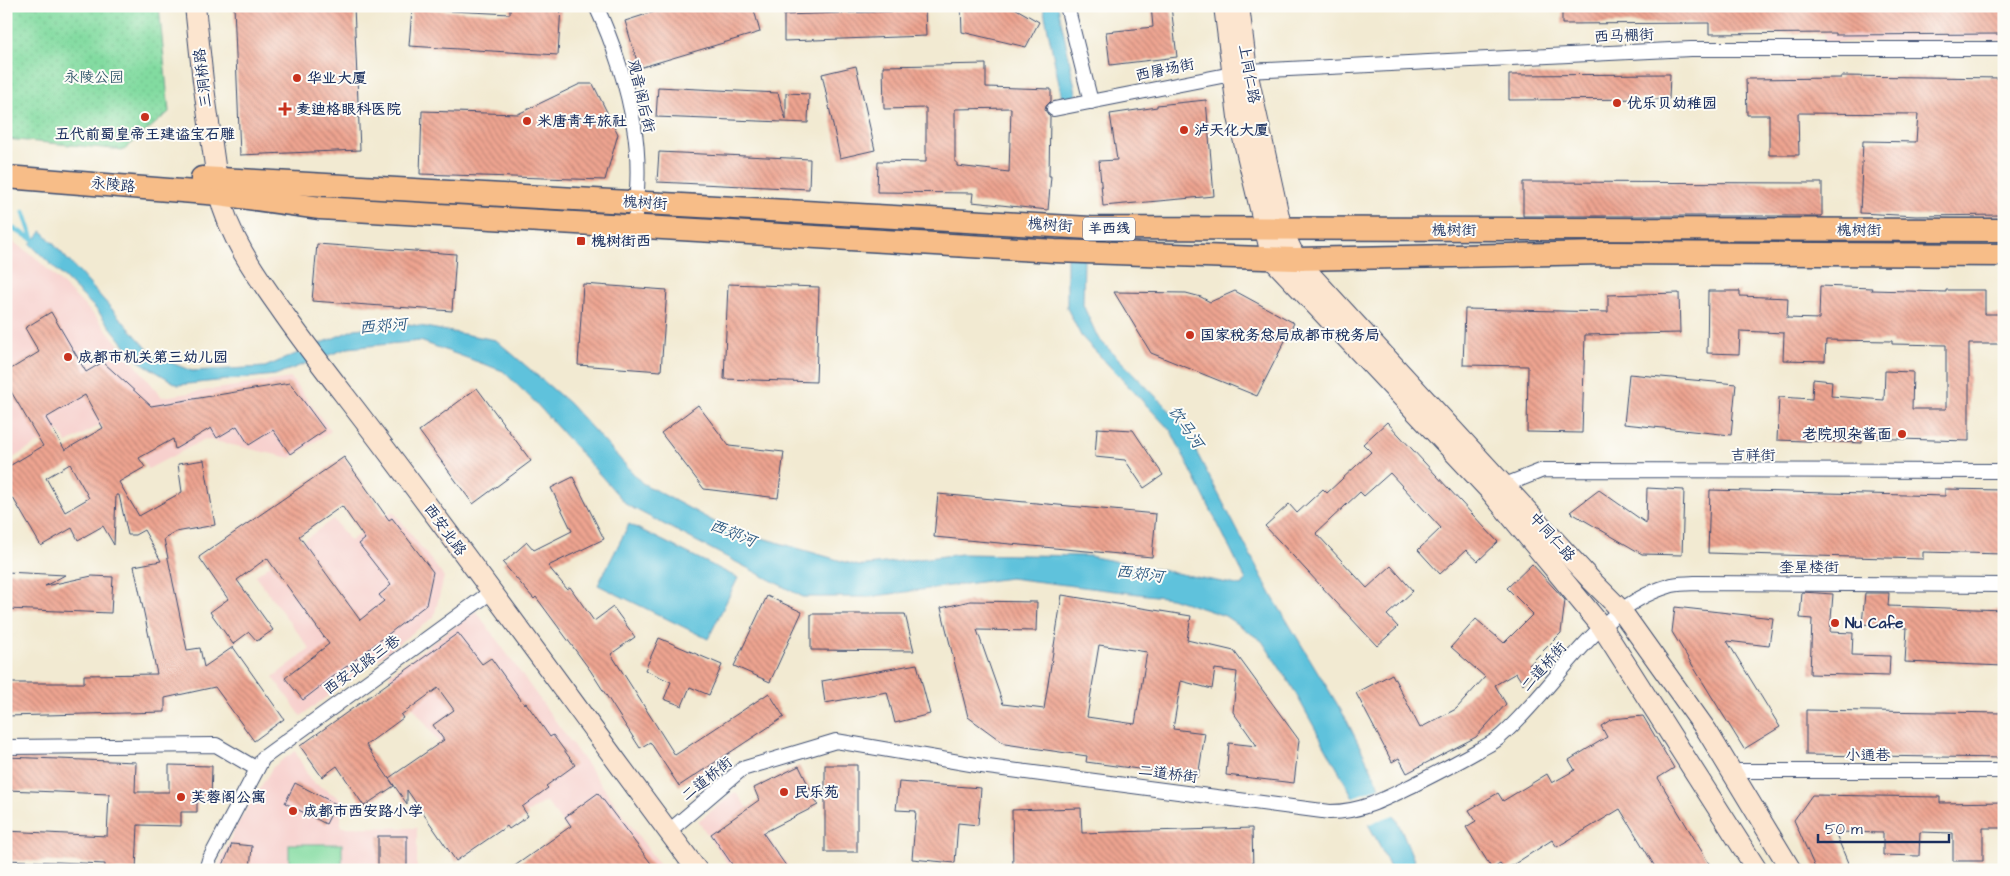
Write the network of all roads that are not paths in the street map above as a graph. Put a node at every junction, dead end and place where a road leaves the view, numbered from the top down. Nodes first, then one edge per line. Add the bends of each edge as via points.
1 (195, 6) edge
2 (596, 6) edge
3 (1067, 6) edge
4 (1224, 6) edge
5 (1240, 6) edge
6 (2004, 49) edge
7 (1240, 72) junction
8 (1091, 102) junction
9 (1054, 109) dead end
10 (6, 161) edge
11 (6, 176) edge
12 (218, 186) junction
13 (636, 202) junction
14 (635, 226) junction
15 (1273, 229) junction
16 (2004, 230) edge
17 (2004, 255) edge
18 (1272, 259) junction
19 (1296, 259) junction
20 (2004, 471) edge
21 (1505, 484) junction
22 (2004, 585) edge
23 (491, 592) junction
24 (1620, 609) junction
25 (1602, 627) junction
26 (6, 746) edge
27 (258, 769) junction
28 (1733, 771) junction
29 (2004, 771) edge
30 (668, 832) junction
31 (206, 870) edge
32 (697, 870) edge
33 (1757, 870) edge
34 (1791, 870) edge

1 - 12 street, 三洞桥路
2 - 13 street, 观音阁后街 via 621,74 634,127 638,179
3 - 8 street
4 - 7 street
5 - 7 street, 上同仁路
6 - 7 street, 西马棚街 via 1691,49
7 - 8 street, 西屠场街
7 - 15 street, 上同仁路
8 - 9 street, 西屠场街
10 - 12 main road, 永陵路
11 - 12 main road, 永陵路
12 - 13 main road, 槐树街 / 羊西线
12 - 14 main road, 槐树街 / 羊西线 via 320,208
12 - 23 street, 西安北路 via 222,208 253,272
13 - 14 street, 观音阁后街
13 - 15 main road, 槐树街 / 羊西线 via 1090,228
14 - 18 main road, 槐树街 / 羊西线 via 1055,251
15 - 16 main road, 槐树街 / 羊西线
15 - 18 street
15 - 19 street, 中同仁路
17 - 19 main road, 槐树街 / 羊西线 via 1603,254
18 - 19 main road, 槐树街 / 羊西线
18 - 25 street via 1490,491
19 - 21 street, 中同仁路
20 - 21 street, 吉祥街 via 1543,470
21 - 24 street, 中同仁路
22 - 24 street, 奎星楼街 via 1695,583 1652,591
23 - 27 street, 西安北路三巷 via 264,758
23 - 30 street, 西安北路
24 - 25 street, 二道桥街
24 - 28 street, 中同仁路
25 - 30 street, 二道桥街 via 1500,737 1396,794 1344,812 988,767 836,741 742,769
25 - 33 street
26 - 27 street via 216,745
27 - 31 street, 西安北路三巷
28 - 29 street, 小通巷
28 - 34 street, 中同仁路
30 - 32 street, 西安北路

